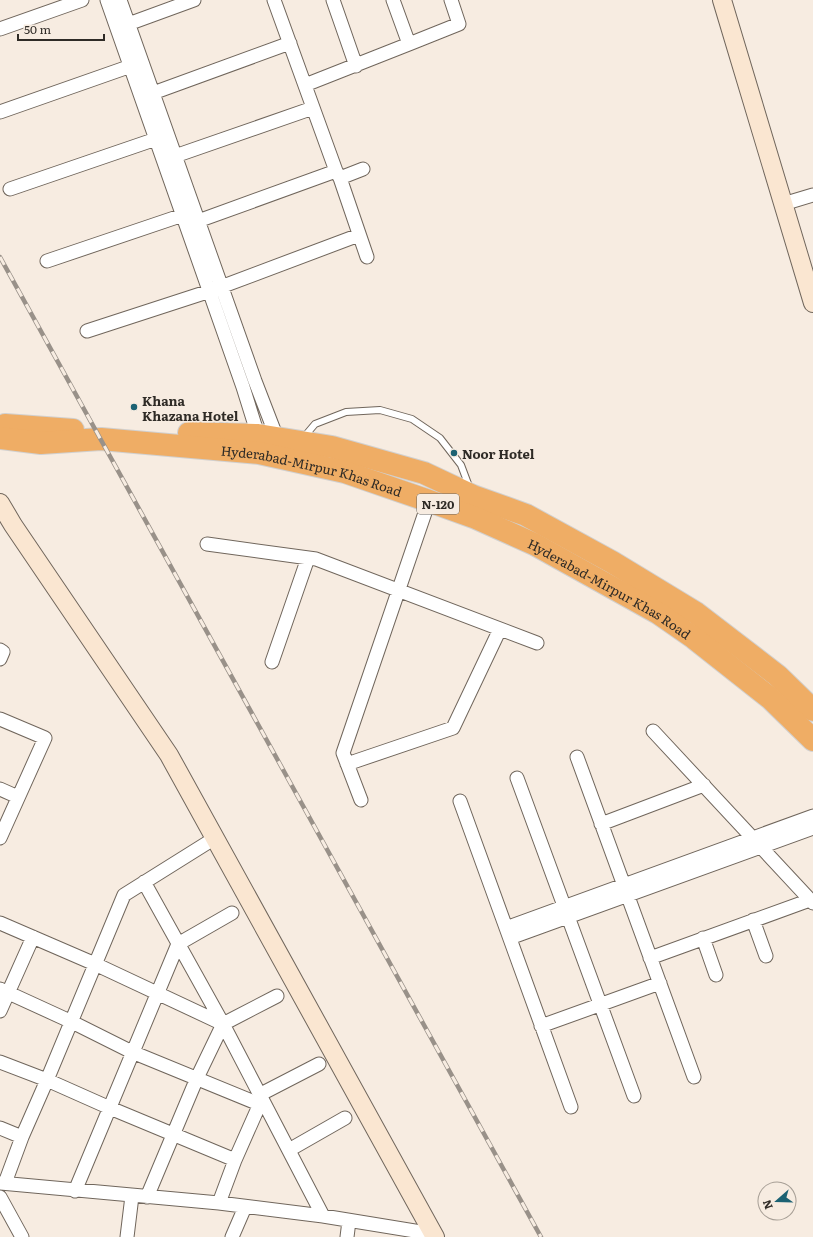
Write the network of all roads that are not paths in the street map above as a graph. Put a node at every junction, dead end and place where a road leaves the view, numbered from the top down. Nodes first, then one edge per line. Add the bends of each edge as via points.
1 (82, 0) edge
2 (107, 0) edge
3 (120, 0) edge
4 (194, 0) edge
5 (274, 0) edge
6 (333, 0) edge
7 (393, 0) edge
8 (451, 0) edge
9 (722, 0) edge
10 (123, 26) junction
11 (0, 29) edge
12 (290, 43) junction
13 (409, 44) junction
14 (130, 66) junction
15 (356, 66) junction
16 (305, 85) junction
17 (153, 93) junction
18 (313, 108) junction
19 (0, 112) edge
20 (156, 139) junction
21 (175, 156) junction
22 (363, 169) dead end
23 (338, 174) junction
24 (10, 189) dead end
25 (813, 195) edge
26 (783, 204) junction
27 (183, 215) junction
28 (198, 221) junction
29 (359, 235) junction
30 (367, 257) dead end
31 (47, 261) dead end
32 (215, 289) junction
33 (813, 303) edge
34 (87, 331) dead end
35 (0, 424) edge
36 (267, 436) junction
37 (0, 438) edge
38 (299, 442) junction
39 (473, 496) junction
40 (429, 501) junction
41 (0, 503) edge
42 (207, 544) dead end
43 (308, 558) junction
44 (399, 591) junction
45 (500, 629) junction
46 (537, 643) dead end
47 (0, 650) edge
48 (0, 659) edge
49 (272, 662) dead end
50 (813, 710) edge
51 (0, 719) edge
52 (654, 731) dead end
53 (813, 740) edge
54 (577, 757) dead end
55 (348, 764) junction
56 (517, 778) dead end
57 (704, 785) junction
58 (0, 789) edge
59 (18, 797) junction
60 (361, 800) dead end
61 (460, 801) dead end
62 (813, 816) edge
63 (601, 824) junction
64 (813, 828) edge
65 (0, 838) edge
66 (215, 838) junction
67 (757, 842) junction
68 (144, 882) junction
69 (626, 890) junction
70 (812, 901) edge
71 (566, 912) junction
72 (232, 913) dead end
73 (753, 920) junction
74 (0, 923) edge
75 (508, 933) junction
76 (33, 937) junction
77 (703, 938) junction
78 (178, 944) junction
79 (766, 956) dead end
80 (650, 958) junction
81 (95, 964) junction
82 (716, 975) dead end
83 (660, 983) junction
84 (4, 991) edge
85 (158, 993) junction
86 (277, 996) dead end
87 (600, 1005) junction
88 (0, 1011) edge
89 (72, 1022) junction
90 (223, 1024) junction
91 (541, 1026) junction
92 (132, 1052) junction
93 (0, 1062) edge
94 (319, 1064) dead end
95 (694, 1077) dead end
96 (198, 1078) junction
97 (47, 1080) junction
98 (634, 1096) dead end
99 (260, 1099) junction
100 (571, 1107) dead end
101 (110, 1108) junction
102 (345, 1118) dead end
103 (0, 1128) edge
104 (174, 1134) junction
105 (22, 1137) junction
106 (289, 1150) junction
107 (235, 1160) junction
108 (3, 1183) edge
109 (75, 1191) junction
110 (132, 1196) junction
111 (0, 1197) edge
112 (147, 1197) junction
113 (219, 1204) junction
114 (245, 1207) junction
115 (323, 1216) junction
116 (349, 1221) junction
117 (413, 1234) edge
118 (434, 1236) edge
119 (22, 1237) edge
120 (127, 1237) edge
121 (232, 1237) edge
122 (347, 1237) edge

1 - 11 street
2 - 10 street
3 - 10 street
4 - 10 street
5 - 12 street
6 - 15 street
7 - 13 street
8 - 13 street via 459,24
9 - 26 street
10 - 14 street
10 - 17 street
12 - 16 street
12 - 17 street
13 - 15 street
14 - 19 street
14 - 20 street
15 - 16 street
16 - 18 street
17 - 21 street
18 - 21 street
18 - 23 street
20 - 24 street
20 - 27 street
21 - 28 street
22 - 23 street
23 - 28 street
23 - 29 street
25 - 26 street
26 - 33 street
27 - 28 street
27 - 31 street
27 - 32 street
28 - 32 street
29 - 30 street
29 - 32 street
32 - 34 street
32 - 36 street
32 - 36 street via 243,387
35 - 36 highway, Hyderabad-Mirpur Khas Road / N-120 via 96,431
36 - 38 highway, Hyderabad-Mirpur Khas Road / N-120
37 - 40 highway, Hyderabad-Mirpur Khas Road / N-120 via 40,443 101,439 259,453 345,472
38 - 39 highway, Hyderabad-Mirpur Khas Road / N-120 via 332,447 424,473
38 - 39 lane via 315,424 346,412 380,410 412,419 440,438 461,465
39 - 50 highway, Hyderabad-Mirpur Khas Road / N-120 via 526,515 612,562 696,613 778,676
40 - 44 street
40 - 53 highway, Hyderabad-Mirpur Khas Road / N-120 via 476,518 534,544 658,613 770,698
41 - 66 street via 170,755
42 - 43 street
43 - 44 street
43 - 49 street
44 - 45 street
44 - 55 street via 344,754
45 - 46 street
45 - 55 street via 453,728
47 - 48 street via 3,652
51 - 59 street via 45,738
52 - 57 street
54 - 63 street
55 - 60 street
56 - 71 street
57 - 63 street
57 - 67 street
58 - 59 street
59 - 65 street
61 - 75 street
62 - 67 street
63 - 69 street
64 - 67 street
66 - 68 street
66 - 118 street
67 - 69 street
67 - 70 street
68 - 78 street
68 - 81 street via 124,895
69 - 71 street
69 - 80 street
70 - 73 street
71 - 75 street
71 - 87 street
72 - 78 street
73 - 77 street
73 - 79 street
74 - 76 street
75 - 91 street
76 - 81 street
76 - 84 street
77 - 80 street
77 - 82 street
78 - 85 street
78 - 90 street
80 - 83 street
81 - 85 street
81 - 89 street
83 - 87 street
83 - 95 street
84 - 88 street
84 - 89 street
85 - 90 street
85 - 92 street
86 - 90 street
87 - 91 street
87 - 98 street
89 - 92 street
89 - 97 street
90 - 96 street
90 - 99 street
91 - 100 street
92 - 96 street
92 - 101 street
93 - 97 street
94 - 99 street
96 - 99 street
96 - 104 street
97 - 101 street
97 - 105 street
99 - 106 street
99 - 107 street
101 - 104 street
101 - 109 street
102 - 106 street
103 - 105 street
104 - 107 street
104 - 112 street
105 - 108 street
106 - 115 street
107 - 113 street
108 - 109 street
109 - 110 street
110 - 112 street
110 - 120 street
111 - 119 street
112 - 113 street
113 - 114 street
114 - 115 street
114 - 121 street
115 - 116 street
116 - 117 street
116 - 122 street
117 - 118 street

